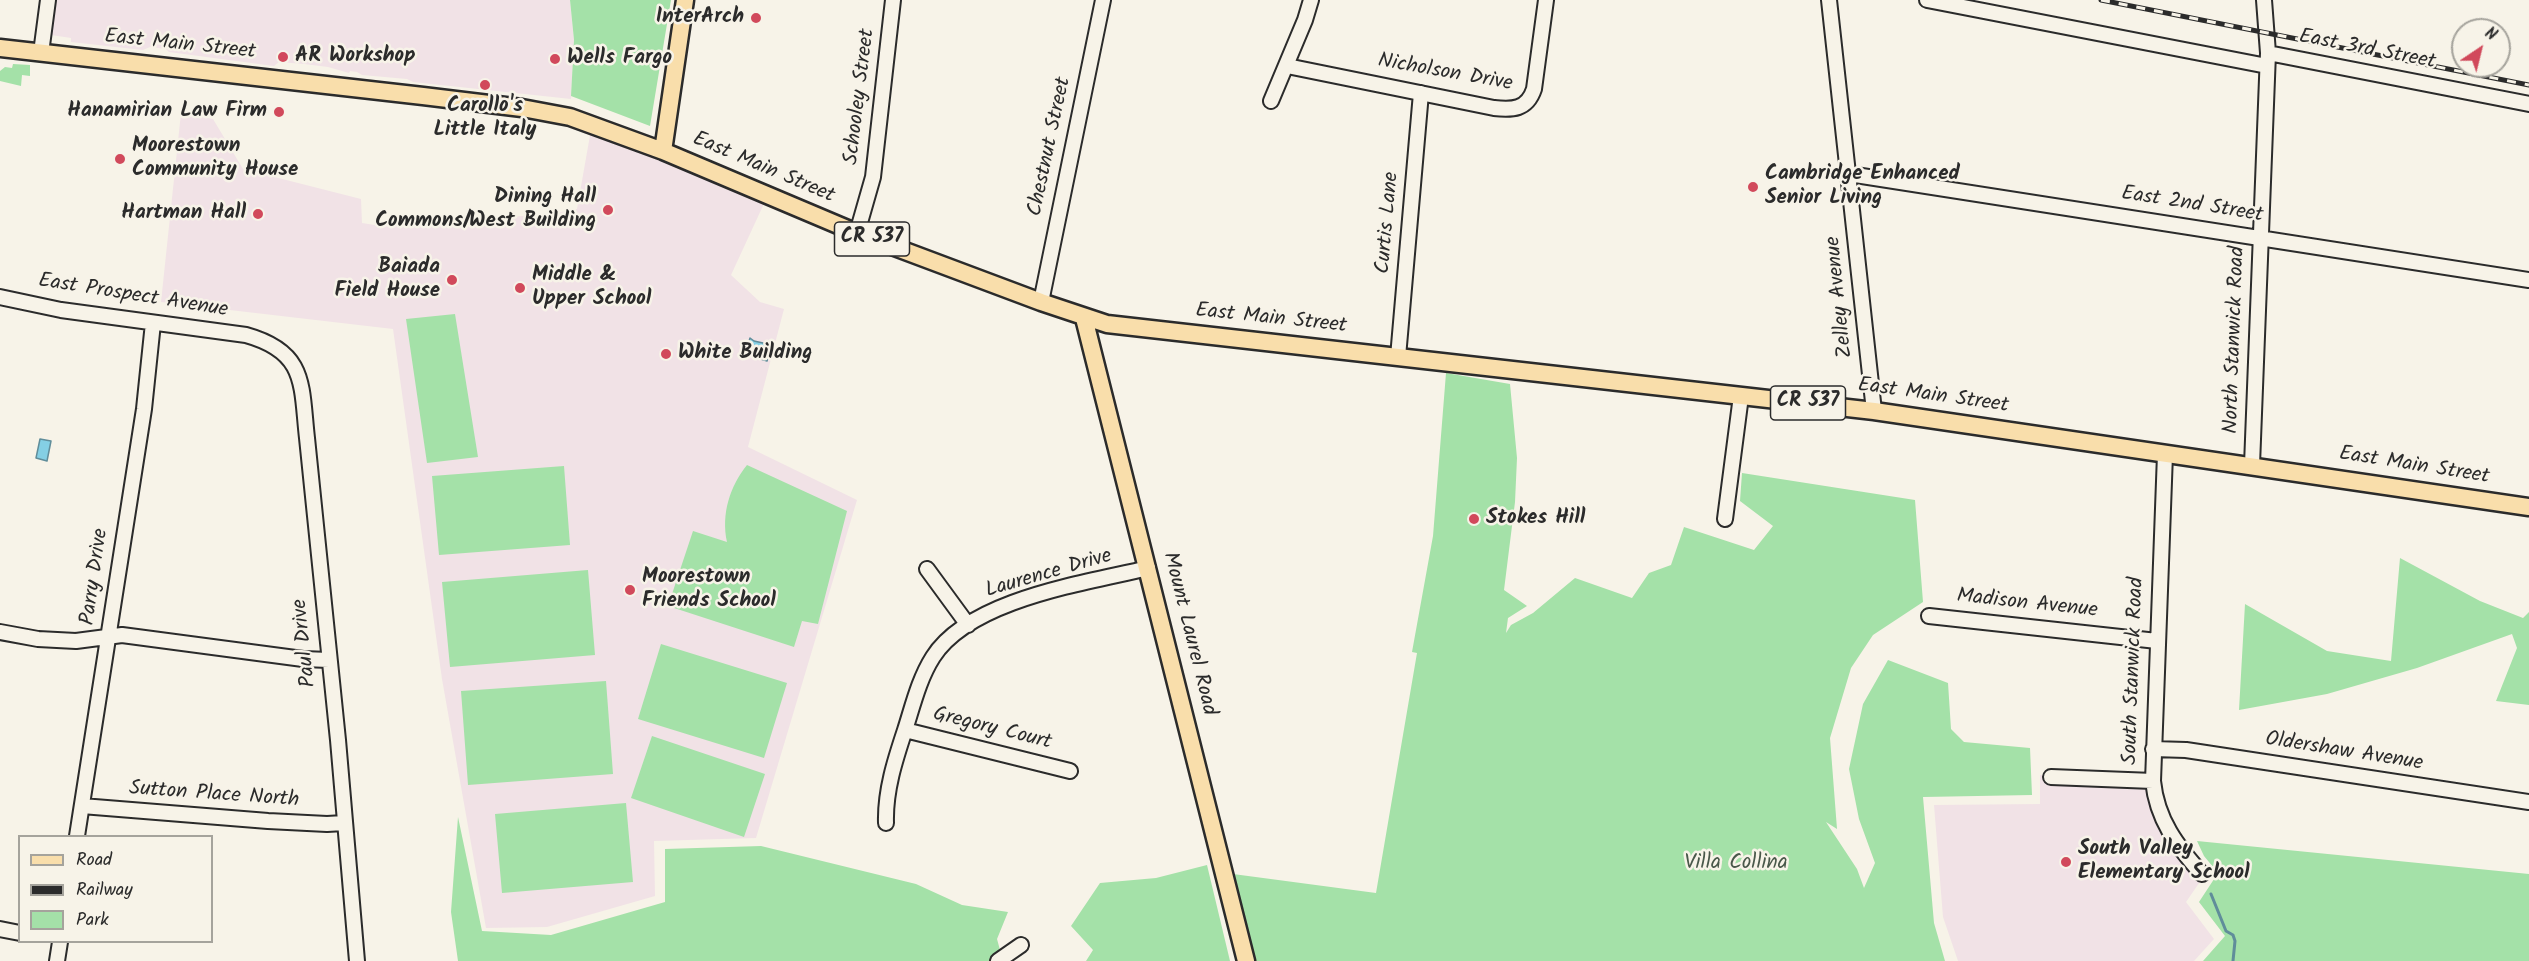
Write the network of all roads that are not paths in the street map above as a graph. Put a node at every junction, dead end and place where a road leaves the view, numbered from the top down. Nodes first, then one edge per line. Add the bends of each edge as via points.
1 (48, 0) edge
2 (686, 0) edge
3 (893, 0) edge
4 (1102, 0) edge
5 (1311, 0) edge
6 (1546, 0) edge
7 (1829, 0) edge
8 (1928, 0) edge
9 (2264, 0) edge
10 (0, 48) edge
11 (40, 53) junction
12 (2267, 59) junction
13 (1287, 66) junction
14 (1421, 93) junction
15 (1271, 101) dead end
16 (2529, 104) edge
17 (663, 151) junction
18 (1849, 174) junction
19 (857, 233) junction
20 (2262, 238) junction
21 (2529, 279) edge
22 (0, 297) edge
23 (1041, 302) junction
24 (1084, 318) junction
25 (153, 323) junction
26 (260, 339) joint
27 (1398, 357) junction
28 (1741, 396) junction
29 (1874, 411) junction
30 (2165, 454) junction
31 (2252, 465) junction
32 (2529, 507) edge
33 (1725, 519) dead end
34 (1148, 568) junction
35 (927, 569) dead end
36 (1929, 616) dead end
37 (968, 626) junction
38 (0, 633) edge
39 (109, 636) junction
40 (2157, 641) junction
41 (329, 660) junction
42 (905, 730) junction
43 (2153, 749) junction
44 (1070, 771) dead end
45 (2051, 777) dead end
46 (2152, 781) junction
47 (2529, 802) edge
48 (82, 806) junction
49 (344, 823) junction
50 (886, 823) dead end
51 (77, 835) edge
52 (2202, 874) dead end
53 (0, 929) edge
54 (18, 933) edge
55 (59, 943) edge
56 (1021, 945) dead end
57 (57, 961) edge
58 (357, 961) edge
59 (998, 961) edge
60 (1246, 961) edge

1 - 11 street
2 - 17 main road
3 - 19 street, Schooley Street via 873,177
4 - 23 street, Chestnut Street
5 - 13 street
6 - 14 street, Nicholson Drive via 1534,89 1523,106 1494,108
7 - 18 street, Zelley Avenue
8 - 12 street, East 3rd Street
9 - 12 street, North Stanwick Road
10 - 11 main road, CR 537
11 - 17 main road, East Main Street / CR 537 via 543,111 592,124
12 - 16 street, East 3rd Street
12 - 20 street, North Stanwick Road
13 - 14 street, Nicholson Drive
13 - 15 street
14 - 27 street, Curtis Lane
17 - 19 main road, East Main Street / CR 537
18 - 20 street, East 2nd Street
18 - 29 street, Zelley Avenue
19 - 23 main road, East Main Street / CR 537
20 - 21 street, East 2nd Street
20 - 31 street, North Stanwick Road
22 - 25 street, East Prospect Avenue
23 - 24 main road, East Main Street / CR 537
24 - 27 main road, East Main Street / CR 537 via 1135,328
24 - 34 main road, Mount Laurel Road
25 - 26 street, East Prospect Avenue
25 - 39 street, Parry Drive via 149,378
26 - 41 street, Paul Drive via 286,355 299,377
27 - 28 main road, East Main Street / CR 537
28 - 29 main road, East Main Street / CR 537
28 - 33 street
29 - 30 main road, East Main Street / CR 537
30 - 31 main road, East Main Street / CR 537
30 - 40 street, South Stanwick Road
31 - 32 main road, East Main Street / CR 537
34 - 37 street, Laurence Drive via 1011,603
34 - 60 main road, Mount Laurel Road
35 - 37 street
36 - 40 street, Madison Avenue
37 - 42 street, Laurence Drive via 933,657
38 - 39 street via 76,641
39 - 41 street via 122,634
39 - 48 street, Parry Drive
40 - 43 street, South Stanwick Road
41 - 49 street, Paul Drive
42 - 44 street, Gregory Court
42 - 50 street, Laurence Drive via 887,796
43 - 46 street, South Stanwick Road
43 - 47 street, Oldershaw Avenue via 2186,750
45 - 46 street
46 - 52 street, South Stanwick Road via 2166,827
48 - 49 street, Sutton Place North
48 - 51 street, Parry Drive
49 - 58 street, Paul Drive
53 - 54 street
55 - 57 street
56 - 59 street

